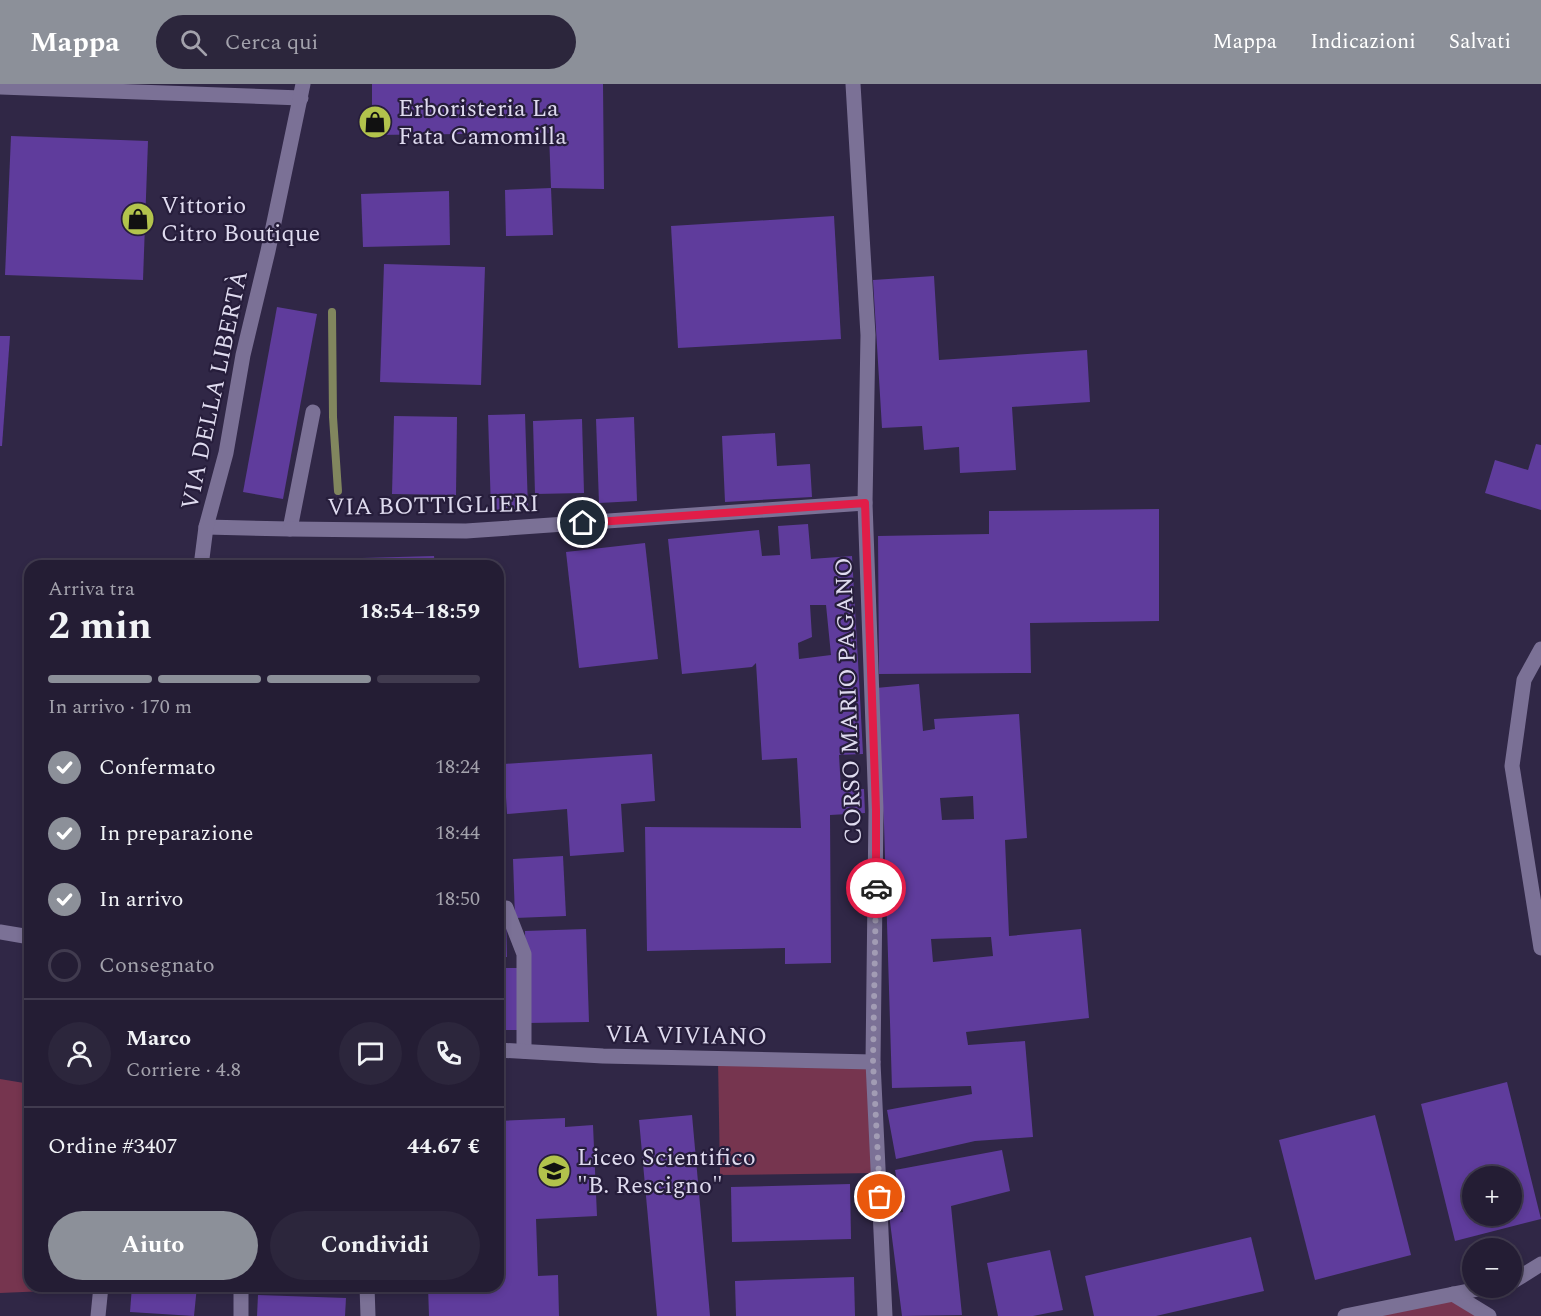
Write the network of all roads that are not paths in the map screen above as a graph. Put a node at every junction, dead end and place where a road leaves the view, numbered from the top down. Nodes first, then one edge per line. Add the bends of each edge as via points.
1 (853, 84) edge
2 (0, 87) edge
3 (302, 91) edge
4 (313, 412) dead end
5 (865, 503) junction
6 (206, 527) junction
7 (290, 529) junction
8 (202, 560) edge
9 (1541, 649) edge
10 (504, 908) edge
11 (0, 932) edge
12 (24, 936) edge
13 (1541, 948) edge
14 (504, 1050) edge
15 (524, 1051) junction
16 (873, 1062) junction
17 (1541, 1264) edge
18 (1541, 1272) edge
19 (100, 1292) edge
20 (241, 1292) edge
21 (367, 1292) edge
22 (1462, 1292) edge
23 (1453, 1294) junction
24 (98, 1316) edge
25 (241, 1316) edge
26 (368, 1316) edge
27 (885, 1316) edge
28 (1345, 1316) edge
29 (1489, 1316) edge

1 - 5 street, CORSO MARIO PAGANO via 868,335
2 - 3 street
3 - 6 street, VIA DELLA LIBERTÀ via 243,355 226,453
4 - 7 street, VIA BOTTIGLIERI
5 - 7 street, VIA BOTTIGLIERI via 466,531
5 - 16 street, CORSO MARIO PAGANO via 876,810
6 - 7 street, VIA BOTTIGLIERI
6 - 8 street, VIA DELLA LIBERTÀ
9 - 13 street via 1524,680 1512,766
10 - 15 street via 524,954
11 - 12 street
14 - 15 street, VIA VIVIANO
15 - 16 street, VIA VIVIANO
16 - 27 street, CORSO MARIO PAGANO
17 - 18 street via 1512,1282
19 - 24 street
20 - 25 street
21 - 26 street
22 - 23 street
23 - 28 street
23 - 29 street

